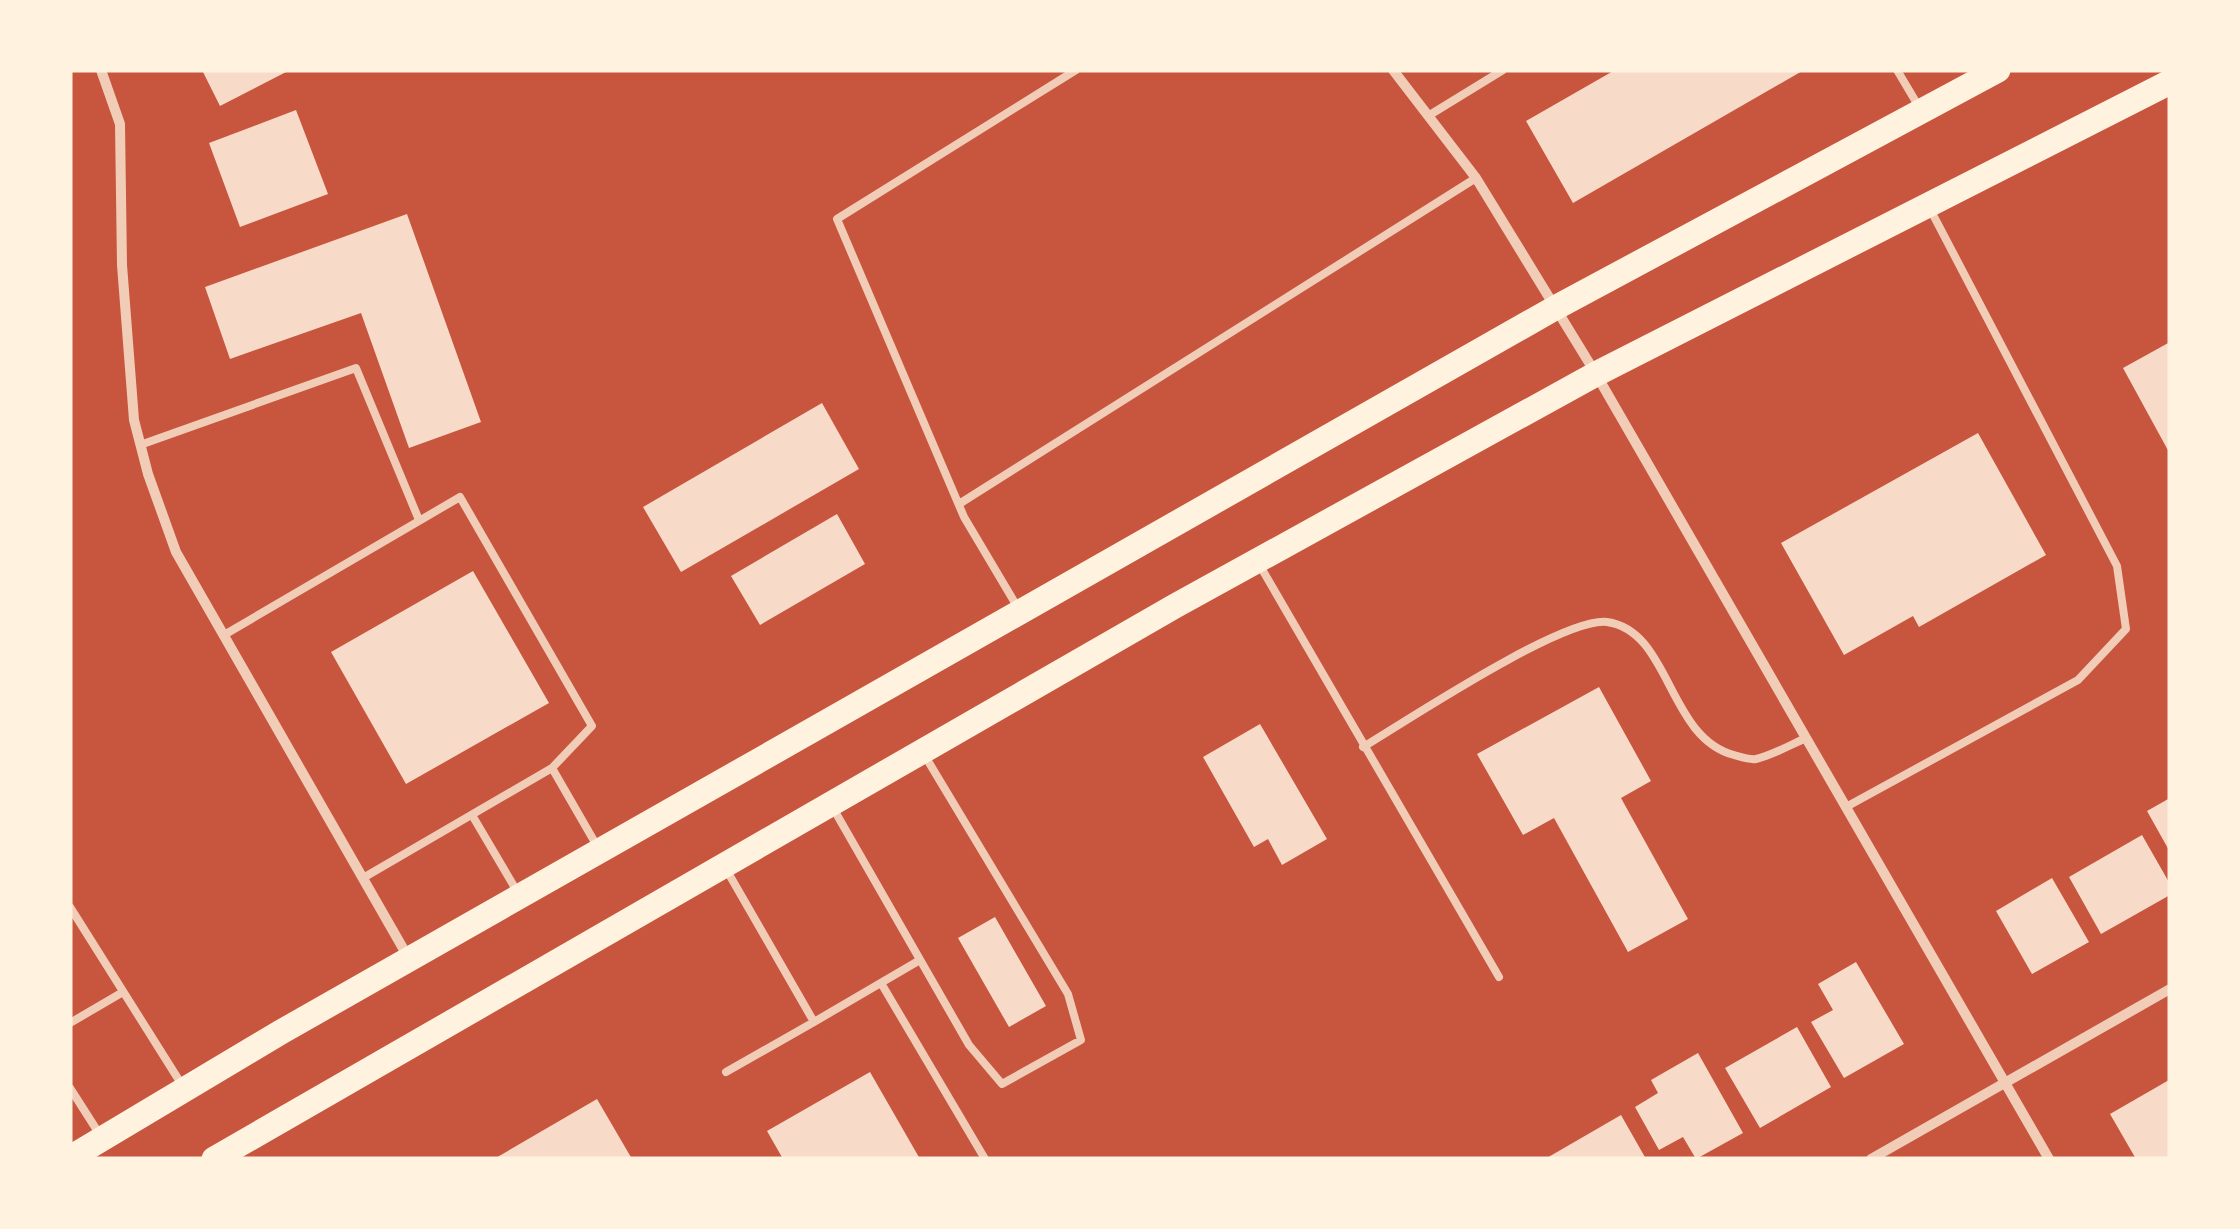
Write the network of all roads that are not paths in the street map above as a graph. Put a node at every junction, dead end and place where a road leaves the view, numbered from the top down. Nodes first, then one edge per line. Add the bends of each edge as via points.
1 (101, 70) edge
2 (1076, 70) edge
3 (1392, 70) edge
4 (1503, 70) edge
5 (1897, 70) edge
6 (1998, 70) edge
7 (2170, 82) edge
8 (1921, 111) junction
9 (1428, 116) junction
10 (1476, 178) junction
11 (1927, 203) junction
12 (1554, 308) junction
13 (1596, 374) junction
14 (140, 444) junction
15 (959, 504) junction
16 (419, 520) junction
17 (1256, 560) junction
18 (1020, 612) junction
19 (224, 636) junction
20 (1806, 738) junction
21 (1364, 747) junction
22 (922, 752) junction
23 (552, 768) junction
24 (830, 804) junction
25 (1846, 807) junction
26 (472, 815) junction
27 (600, 851) junction
28 (724, 866) junction
29 (362, 878) junction
30 (520, 897) junction
31 (70, 907) edge
32 (409, 959) junction
33 (920, 960) junction
34 (1499, 977) dead end
35 (881, 983) junction
36 (2170, 989) edge
37 (123, 992) junction
38 (814, 1022) junction
39 (70, 1024) edge
40 (726, 1072) dead end
41 (2006, 1082) junction
42 (70, 1088) edge
43 (184, 1090) junction
44 (102, 1139) junction
45 (70, 1158) edge
46 (214, 1159) edge
47 (985, 1159) edge
48 (1870, 1159) edge
49 (2049, 1159) edge

1 - 14 street via 120,124 122,266
2 - 15 lane via 837,219
3 - 9 street
4 - 9 lane
5 - 8 lane
6 - 8 main road
7 - 11 main road
8 - 12 main road
9 - 10 street
10 - 12 street
10 - 15 lane
11 - 13 main road
11 - 25 lane via 2117,566 2126,629 2078,680
12 - 13 street
12 - 18 main road
13 - 17 main road
13 - 20 street
14 - 16 lane via 356,368
14 - 19 street via 176,552
15 - 18 lane
16 - 19 lane
16 - 23 lane via 460,497 592,726
17 - 21 lane
17 - 22 main road
18 - 27 main road
19 - 29 street
20 - 21 lane via 1752,760 1716,750 1687,720 1634,632 1606,622 1565,630
20 - 25 street
21 - 34 lane
22 - 24 main road
22 - 33 lane via 1068,994 1081,1040 1002,1084 969,1046
23 - 26 lane
23 - 27 lane
24 - 28 main road
24 - 33 lane
25 - 41 street
26 - 29 lane
26 - 30 lane
27 - 30 main road
28 - 38 lane
28 - 46 main road
29 - 32 street
30 - 32 main road
31 - 37 lane
32 - 43 main road
33 - 35 lane
35 - 38 lane
35 - 47 lane
36 - 41 street
37 - 39 lane
37 - 43 lane
38 - 40 lane
41 - 48 street
41 - 49 street
42 - 44 lane
43 - 44 main road
44 - 45 main road

